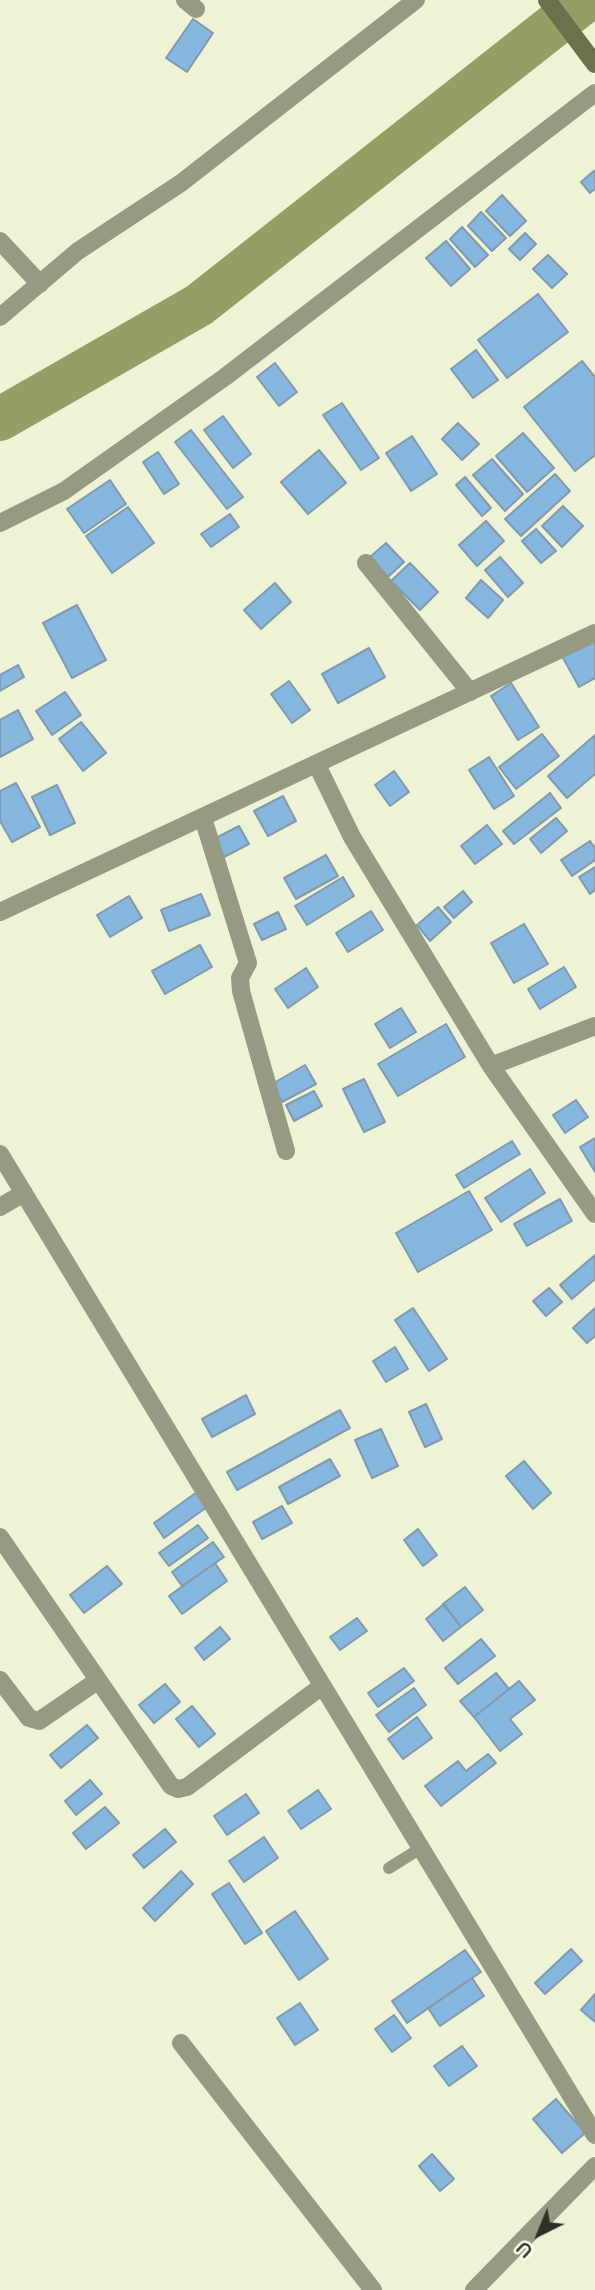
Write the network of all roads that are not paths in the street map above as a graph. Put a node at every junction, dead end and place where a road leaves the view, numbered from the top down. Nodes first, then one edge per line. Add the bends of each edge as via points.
1 (416, 0) edge
2 (547, 0) edge
3 (595, 64) edge
4 (595, 93) edge
5 (0, 241) edge
6 (40, 284) junction
7 (0, 317) edge
8 (0, 523) edge
9 (366, 563) dead end
10 (595, 633) edge
11 (470, 692) junction
12 (317, 765) junction
13 (203, 818) junction
14 (0, 912) edge
15 (595, 1026) edge
16 (491, 1066) junction
17 (286, 1151) dead end
18 (0, 1154) edge
19 (24, 1193) junction
20 (0, 1207) edge
21 (595, 1214) edge
22 (0, 1537) edge
23 (0, 1680) edge
24 (97, 1681) junction
25 (322, 1686) junction
26 (421, 1848) junction
27 (388, 1868) dead end
28 (181, 2043) dead end
29 (595, 2136) edge
30 (595, 2166) edge
31 (373, 2290) edge
32 (474, 2290) edge

1 - 6 street via 181,183 78,251
2 - 3 main road
4 - 8 street via 225,377 64,491
5 - 6 street
6 - 7 street
9 - 11 street
10 - 11 street
11 - 12 street
12 - 13 street
12 - 16 street via 352,836
13 - 14 street
13 - 17 street via 248,963 240,978 241,990
15 - 16 street
16 - 21 street
18 - 19 street
19 - 20 street
19 - 25 street
22 - 24 street
23 - 24 street via 29,1718 39,1721
24 - 25 street via 164,1780 178,1789 187,1787
25 - 26 street
26 - 27 lane
26 - 29 street
28 - 31 street
30 - 32 street

